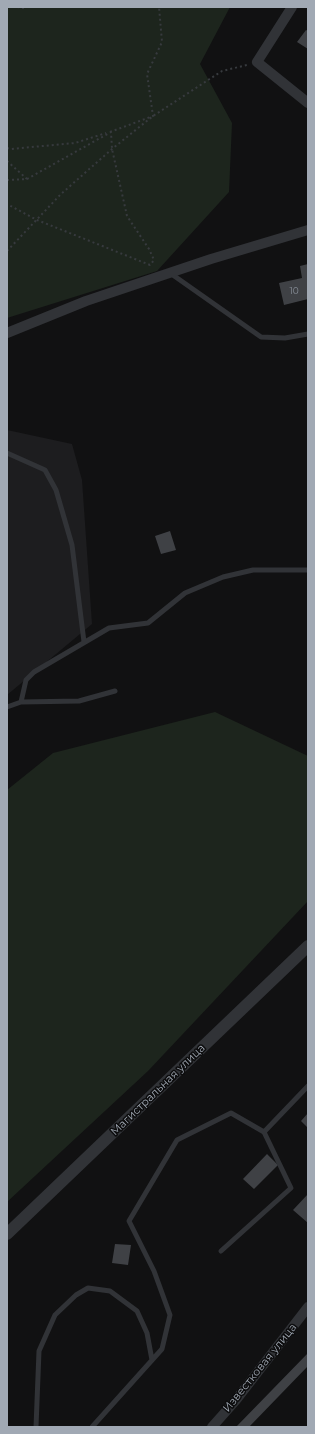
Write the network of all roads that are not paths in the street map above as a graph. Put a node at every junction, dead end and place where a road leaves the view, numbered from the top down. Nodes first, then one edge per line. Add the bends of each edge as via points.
1 (292, 7) edge
2 (308, 103) edge
3 (308, 230) edge
4 (170, 273) junction
5 (7, 333) edge
6 (308, 334) edge
7 (7, 453) edge
8 (308, 570) edge
9 (84, 642) junction
10 (115, 691) dead end
11 (21, 702) junction
12 (7, 707) edge
13 (308, 946) edge
14 (308, 1086) edge
15 (264, 1132) junction
16 (7, 1234) edge
17 (221, 1251) dead end
18 (308, 1307) edge
19 (152, 1360) junction
20 (36, 1427) edge
21 (92, 1427) edge
22 (212, 1427) edge

1 - 2 street via 258,62
3 - 4 street
4 - 5 street via 86,301
4 - 6 lane via 261,337 285,338
7 - 9 lane via 45,470 56,490 72,545
8 - 9 lane via 253,570 223,577 185,593 148,623 109,628
9 - 11 lane via 34,672 26,680
10 - 11 lane via 79,701
11 - 12 lane
13 - 16 street, Магистральная улица
14 - 15 lane
15 - 17 lane via 291,1188
15 - 19 lane via 231,1113 177,1140 129,1221 154,1271 170,1314 162,1349
18 - 22 street, Известковая улица
19 - 20 lane via 147,1333 137,1312 110,1291 88,1288 76,1295 55,1316 39,1351
19 - 21 lane

